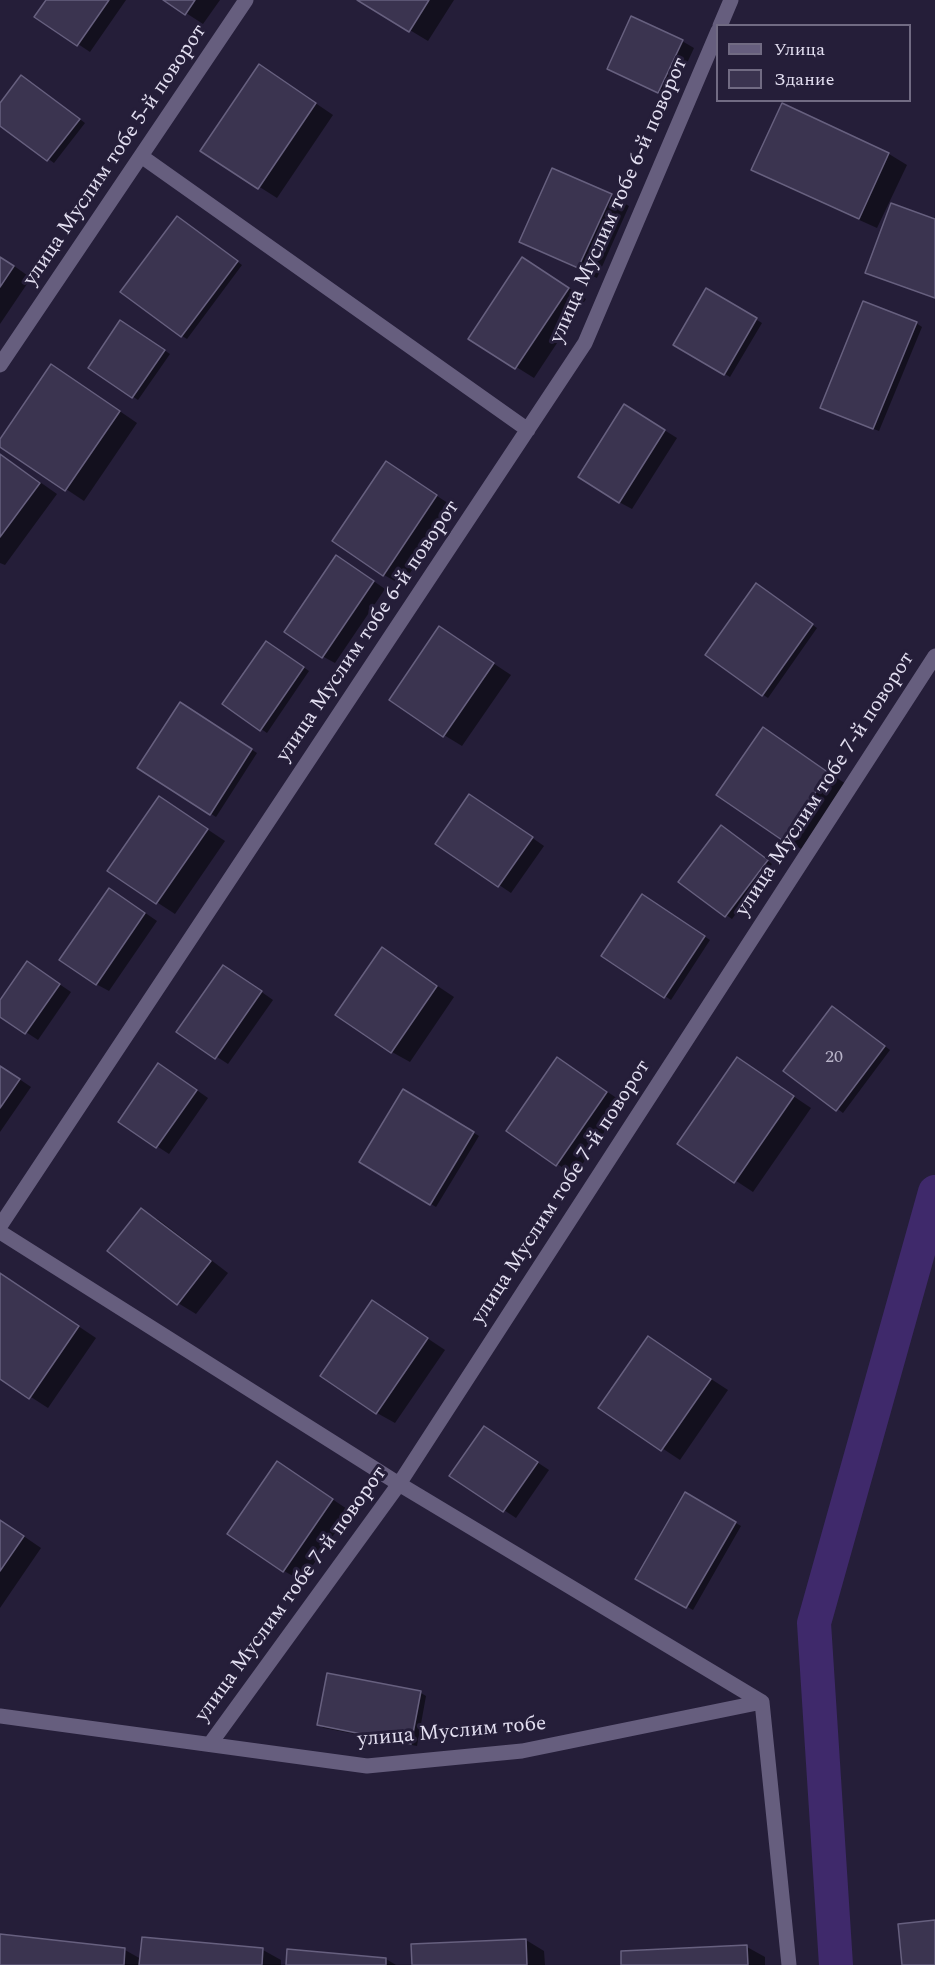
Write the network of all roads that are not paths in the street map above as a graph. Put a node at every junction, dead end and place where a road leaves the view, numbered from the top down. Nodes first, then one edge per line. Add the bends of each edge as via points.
1 (246, 0) edge
2 (731, 0) edge
3 (721, 24) edge
4 (716, 33) edge
5 (141, 156) junction
6 (0, 365) edge
7 (528, 430) junction
8 (935, 656) edge
9 (0, 1226) edge
10 (0, 1232) edge
11 (399, 1484) junction
12 (762, 1702) junction
13 (0, 1716) edge
14 (210, 1744) junction
15 (789, 1965) edge

1 - 5 street, улица Муслим тобе 5-й поворот
2 - 3 street
4 - 7 street, улица Муслим тобе 6-й поворот via 585,343
5 - 6 street, улица Муслим тобе 5-й поворот
5 - 7 street
7 - 9 street, улица Муслим тобе 6-й поворот
8 - 11 street, улица Муслим тобе 7-й поворот
10 - 11 street
11 - 12 street
11 - 14 street, улица Муслим тобе 7-й поворот
12 - 14 street, улица Муслим тобе via 522,1751 367,1766
12 - 15 street
13 - 14 street, улица Муслим тобе

